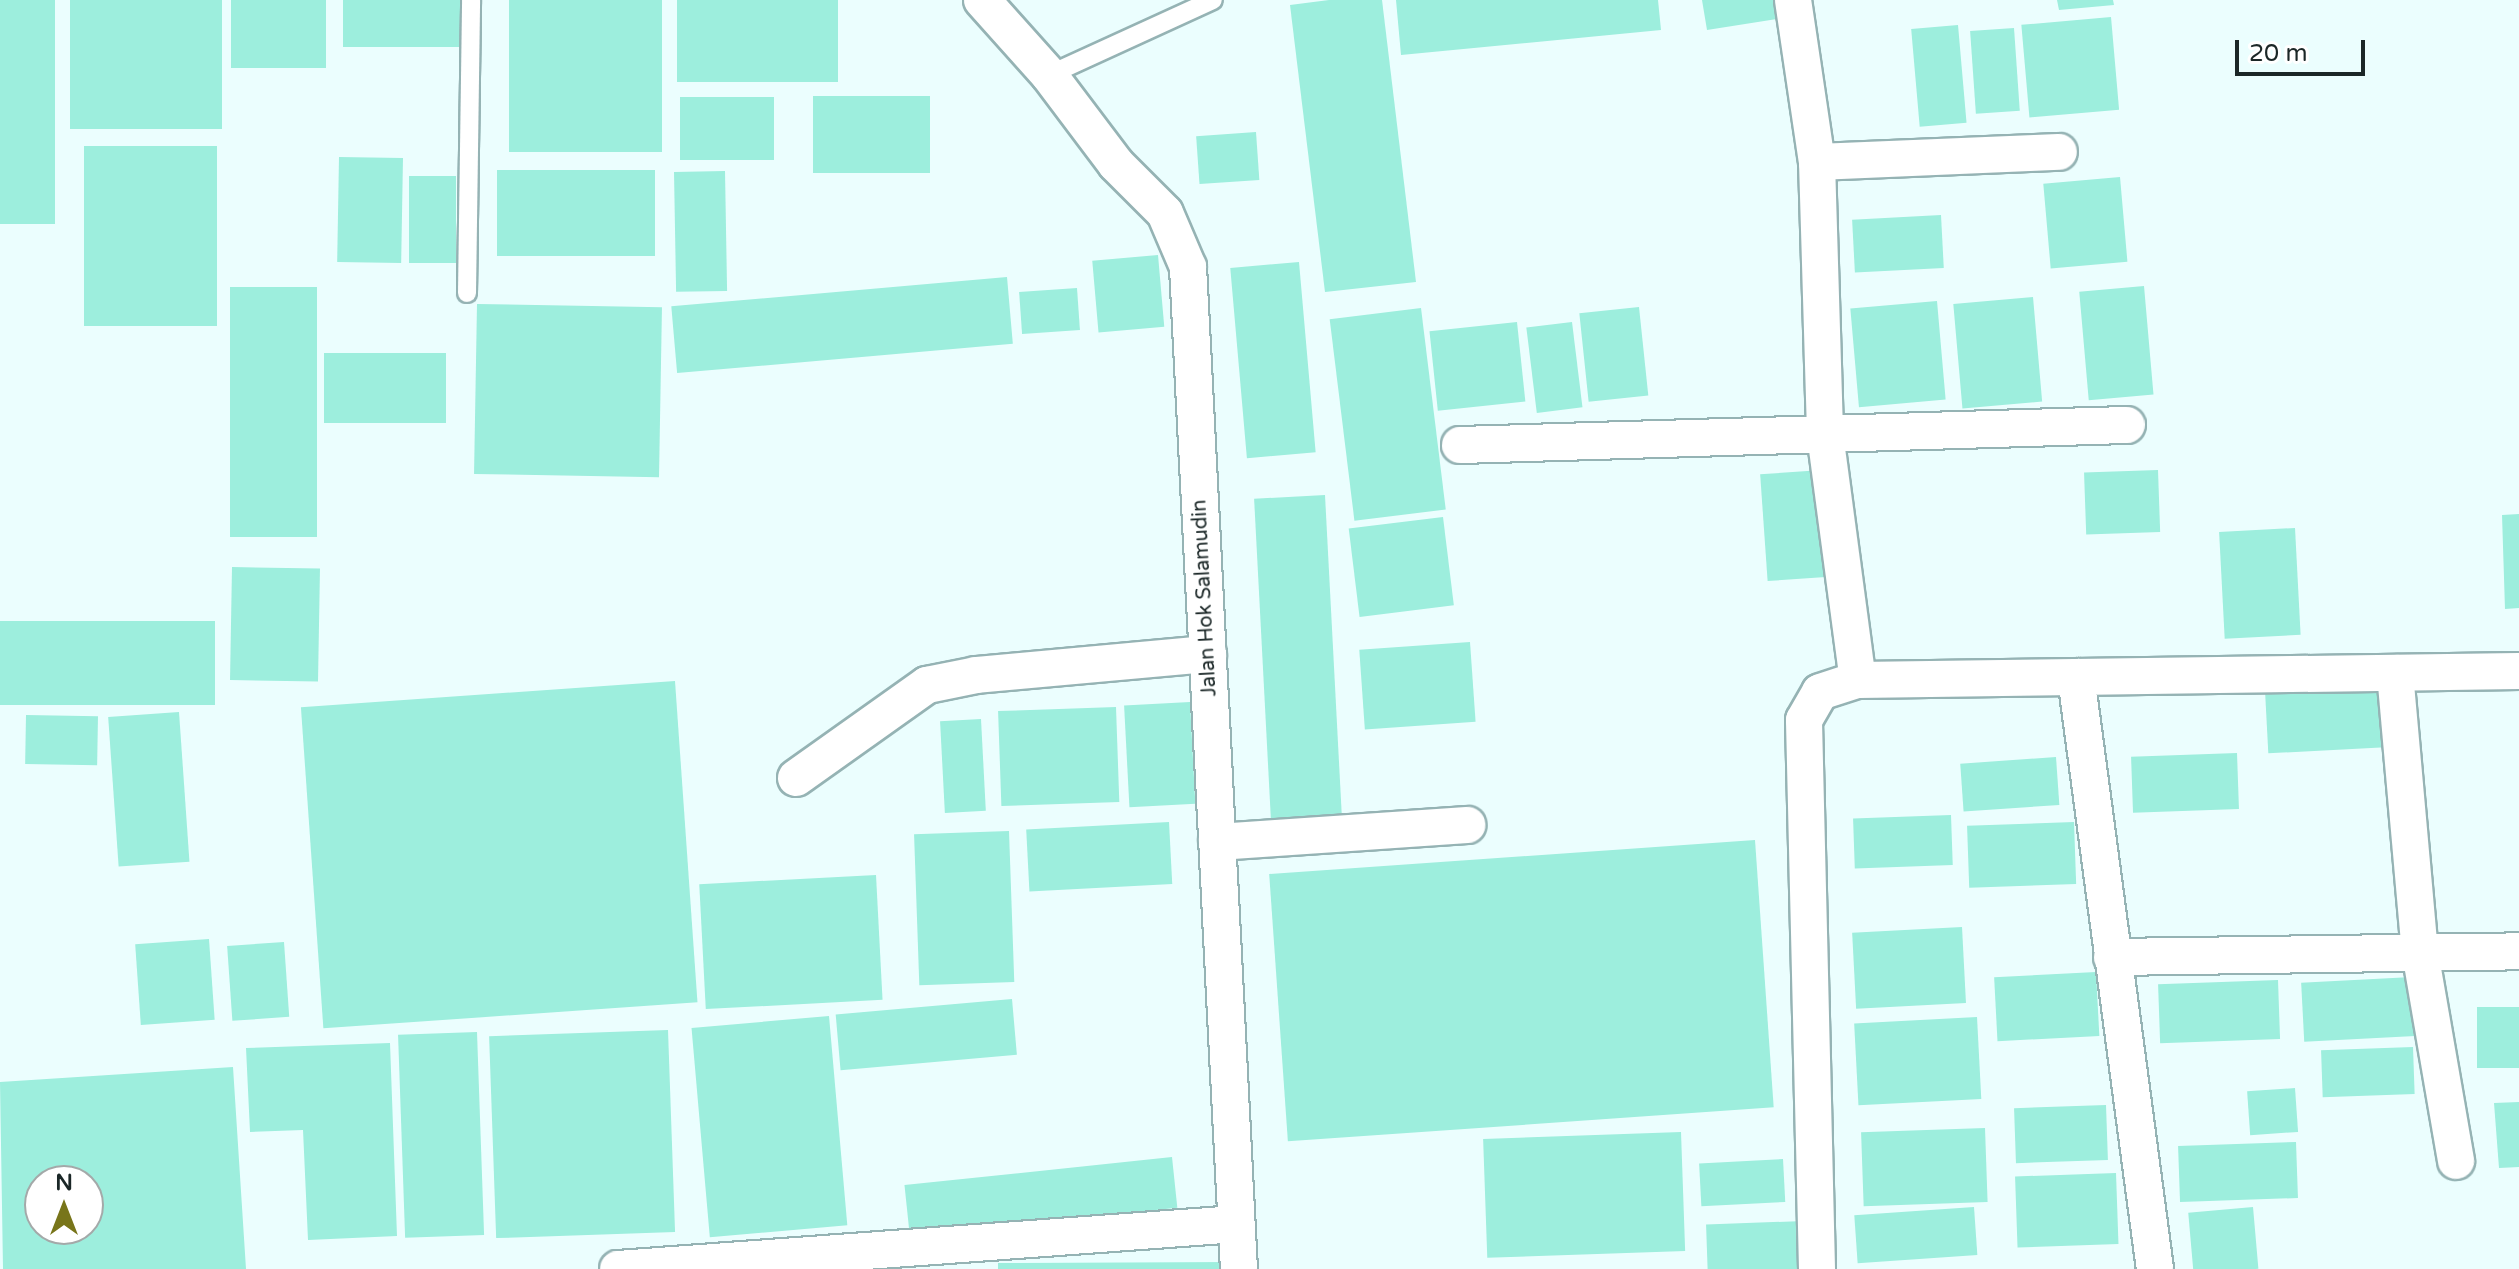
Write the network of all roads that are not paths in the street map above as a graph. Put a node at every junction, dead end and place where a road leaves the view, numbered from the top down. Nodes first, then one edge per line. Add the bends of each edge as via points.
1 (471, 0) edge
2 (982, 0) edge
3 (1213, 0) edge
4 (1793, 0) edge
5 (1049, 75) junction
6 (2059, 152) dead end
7 (1817, 162) junction
8 (467, 293) dead end
9 (2127, 425) dead end
10 (1825, 434) junction
11 (1460, 445) dead end
12 (1208, 654) junction
13 (2519, 671) edge
14 (2395, 673) junction
15 (2076, 677) junction
16 (1858, 680) junction
17 (796, 778) dead end
18 (1467, 825) dead end
19 (1217, 842) junction
20 (2519, 951) edge
21 (2420, 952) junction
22 (2112, 957) junction
23 (2456, 1161) dead end
24 (1236, 1224) junction
25 (618, 1269) edge
26 (1239, 1269) edge
27 (1817, 1269) edge
28 (2155, 1269) edge

1 - 8 lane
2 - 5 street, Jalan Hok Salamudin
3 - 5 lane
4 - 7 street
5 - 12 street, Jalan Hok Salamudin via 1116,164 1165,213 1188,267
6 - 7 street
7 - 10 street
9 - 10 street
10 - 11 street
10 - 16 street
12 - 17 street via 976,675 927,685
12 - 19 street, Jalan Hok Salamudin
13 - 14 street
14 - 15 street
14 - 21 street
15 - 16 street
15 - 22 street
16 - 27 street via 1820,692 1804,720
18 - 19 street
19 - 24 street, Jalan Hok Salamudin
20 - 21 street
21 - 22 street
21 - 23 street
22 - 28 street
24 - 25 street
24 - 26 street, Jalan Hok Salamudin

